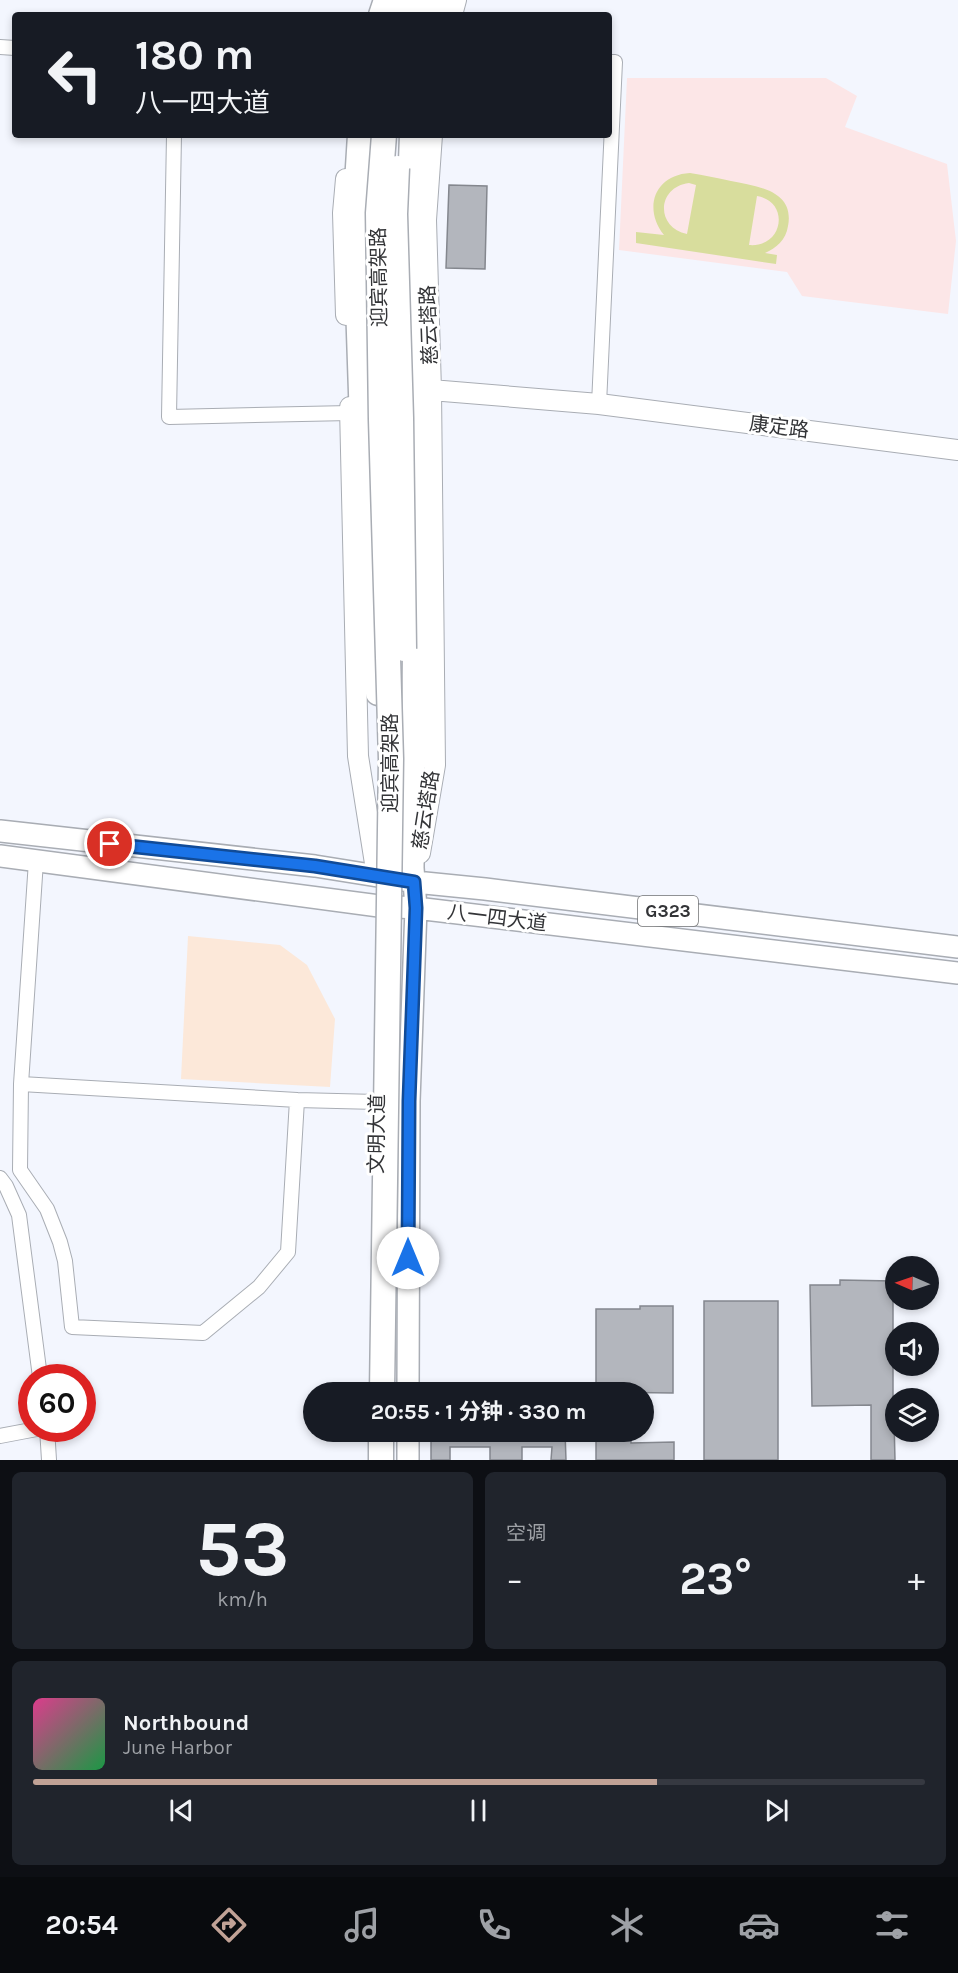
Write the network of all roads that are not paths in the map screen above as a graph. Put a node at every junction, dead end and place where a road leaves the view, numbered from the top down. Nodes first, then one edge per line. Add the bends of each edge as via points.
1 (612, 62) edge
2 (612, 126) edge
3 (174, 138) edge
4 (352, 138) edge
5 (360, 138) edge
6 (368, 138) edge
7 (384, 138) edge
8 (399, 138) edge
9 (411, 138) edge
10 (432, 138) edge
11 (611, 138) edge
12 (431, 390) junction
13 (599, 404) junction
14 (350, 413) junction
15 (958, 450) edge
16 (382, 758) junction
17 (414, 762) joint
18 (0, 831) edge
19 (0, 856) edge
20 (36, 861) junction
21 (377, 876) junction
22 (414, 882) junction
23 (379, 906) junction
24 (416, 908) junction
25 (958, 947) edge
26 (958, 973) edge
27 (21, 1084) junction
28 (297, 1100) junction
29 (378, 1102) junction
30 (0, 1178) edge
31 (38, 1364) edge
32 (373, 1382) edge
33 (382, 1382) edge
34 (397, 1382) edge
35 (408, 1382) edge
36 (18, 1433) edge
37 (0, 1436) edge
38 (47, 1442) edge
39 (373, 1442) edge
40 (381, 1442) edge
41 (397, 1442) edge
42 (408, 1442) edge
43 (49, 1460) edge
44 (372, 1460) edge
45 (381, 1460) edge
46 (396, 1460) edge
47 (408, 1460) edge

1 - 2 street
3 - 14 street via 169,417
4 - 14 street via 343,213
5 - 16 highway via 355,215 362,422
6 - 16 main road, 慈云塔路 via 363,214
7 - 33 highway, 迎宾高架路, bridge via 378,213 391,759
8 - 34 highway, 迎宾高架路, bridge via 395,213 405,758
9 - 17 highway via 409,215 417,417
10 - 12 street, 慈云塔路 via 426,220
11 - 13 street
12 - 13 street, 康定路
12 - 22 street, 慈云塔路 via 435,765
13 - 15 street, 康定路
14 - 21 street via 358,756
16 - 21 main road, 慈云塔路
17 - 22 main road, 慈云塔路
18 - 21 main road, 八一四大道 / G323
19 - 20 main road, 八一四大道 / G323
20 - 23 main road, 八一四大道 / G323
20 - 27 street
21 - 22 main road, 八一四大道 / G323
21 - 23 main road, 文明大道
22 - 24 main road, 文明大道
22 - 25 main road, 八一四大道 / G323
23 - 24 main road, 八一四大道 / G323
23 - 29 main road, 文明大道
24 - 26 main road, 八一四大道 / G323
24 - 35 main road, 文明大道 via 409,1101
27 - 28 street
27 - 28 street via 20,1170 47,1209 60,1242 72,1327 203,1333 258,1287 288,1252
28 - 29 street
29 - 32 main road, 文明大道
30 - 31 street via 19,1215
36 - 37 street
38 - 43 street
39 - 44 main road
40 - 45 highway
41 - 46 highway
42 - 47 main road

